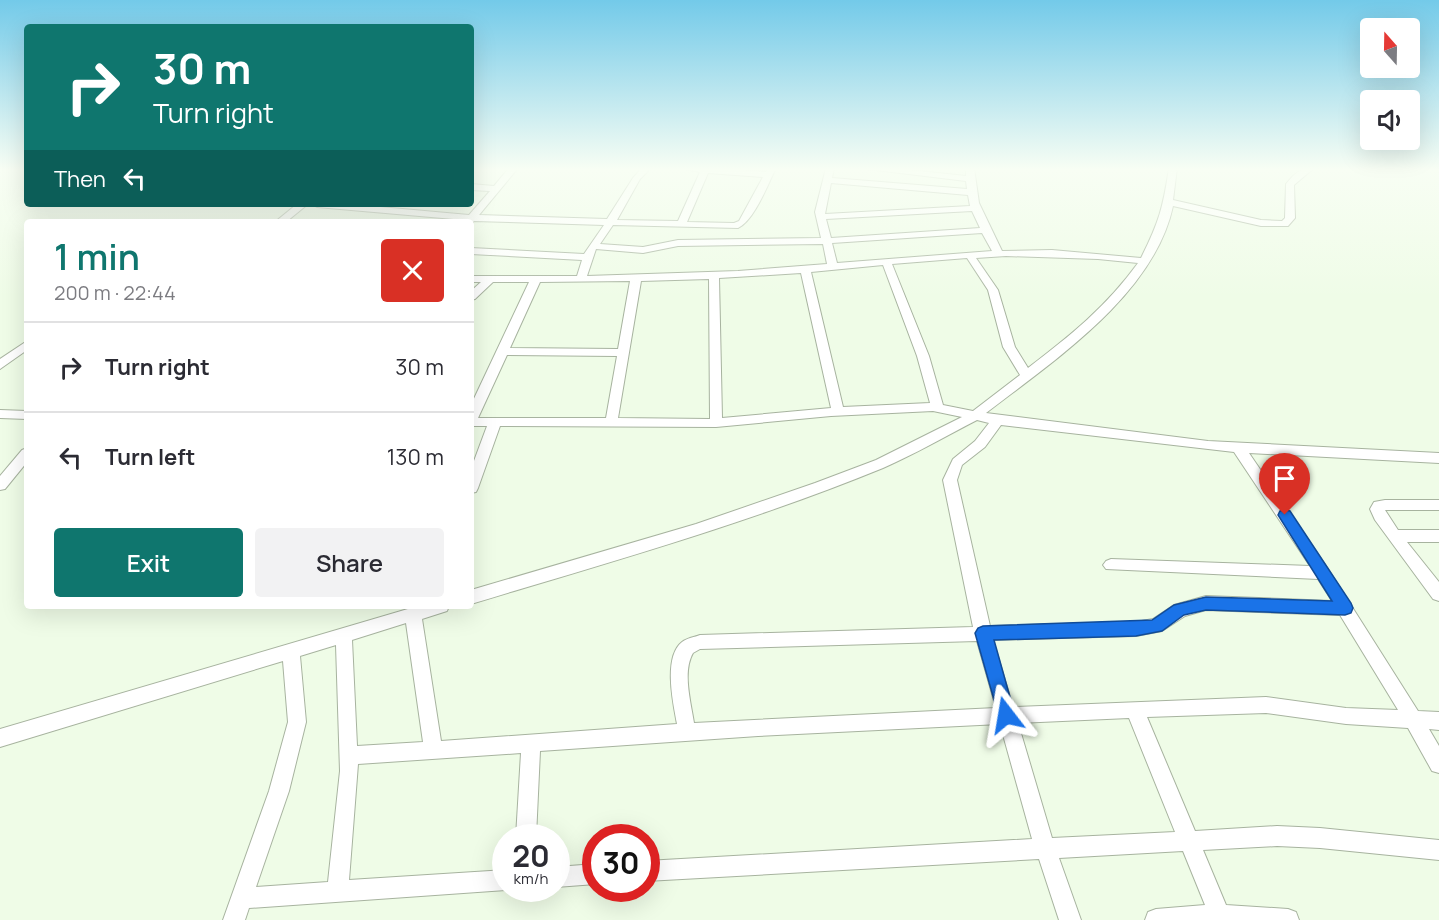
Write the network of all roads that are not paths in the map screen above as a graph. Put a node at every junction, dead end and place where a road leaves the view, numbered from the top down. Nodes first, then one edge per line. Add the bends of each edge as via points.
1 (383, 211) edge
2 (618, 211) edge
3 (687, 211) edge
4 (749, 211) edge
5 (821, 211) edge
6 (925, 211) edge
7 (976, 211) edge
8 (1166, 211) edge
9 (1208, 211) edge
10 (1290, 211) edge
11 (821, 217) junction
12 (460, 219) edge
13 (474, 220) edge
14 (610, 224) junction
15 (681, 225) junction
16 (986, 230) junction
17 (827, 241) junction
18 (593, 246) junction
19 (474, 251) edge
20 (999, 255) junction
21 (970, 256) junction
22 (588, 257) junction
23 (1144, 261) junction
24 (887, 263) junction
25 (833, 267) junction
26 (805, 269) junction
27 (714, 276) junction
28 (636, 278) junction
29 (474, 279) edge
30 (490, 279) junction
31 (536, 279) junction
32 (581, 279) junction
33 (474, 294) edge
34 (24, 346) edge
35 (502, 351) junction
36 (624, 353) junction
37 (0, 366) edge
38 (1027, 377) junction
39 (937, 407) junction
40 (838, 412) junction
41 (474, 414) edge
42 (24, 415) edge
43 (976, 415) junction
44 (2, 416) edge
45 (998, 420) junction
46 (474, 421) edge
47 (495, 423) junction
48 (716, 423) junction
49 (611, 424) junction
50 (1239, 448) junction
51 (24, 457) edge
52 (1439, 458) edge
53 (474, 480) edge
54 (0, 485) edge
55 (1439, 506) edge
56 (1394, 536) junction
57 (1439, 537) edge
58 (1111, 565) dead end
59 (1323, 573) junction
60 (1439, 594) edge
61 (474, 596) edge
62 (1345, 608) junction
63 (430, 609) edge
64 (413, 615) junction
65 (983, 633) junction
66 (344, 635) junction
67 (291, 651) junction
68 (1135, 710) junction
69 (1006, 715) junction
70 (1414, 720) junction
71 (1439, 721) edge
72 (687, 732) junction
73 (0, 738) edge
74 (531, 742) junction
75 (433, 750) junction
76 (349, 756) junction
77 (1439, 764) edge
78 (527, 824) edge
79 (1190, 843) junction
80 (1045, 848) junction
81 (1439, 850) edge
82 (660, 871) edge
83 (492, 881) edge
84 (337, 892) junction
85 (242, 898) junction
86 (1221, 915) junction
87 (234, 920) edge
88 (1070, 920) edge
89 (1156, 920) edge
90 (1288, 920) edge

1 - 12 street
2 - 14 street
3 - 15 street
4 - 15 street via 739,225
5 - 11 street
6 - 11 street
7 - 16 street
8 - 23 street
9 - 10 street via 1261,223 1285,224
11 - 17 street
13 - 14 street
14 - 15 street
14 - 18 street
16 - 17 street
16 - 20 street
17 - 18 street via 678,243 643,250
17 - 25 street
18 - 22 street
19 - 22 street
20 - 21 street
20 - 23 street via 1080,254
21 - 24 street
21 - 38 street via 993,290 1009,347
22 - 32 street
23 - 38 street via 1125,288 1086,329
24 - 25 street
24 - 39 street via 923,356
25 - 26 street
26 - 27 street
26 - 40 street
27 - 28 street
27 - 48 street
28 - 32 street
28 - 36 street
29 - 30 street
30 - 31 street
30 - 33 street
31 - 32 street
31 - 35 street
34 - 37 street
35 - 36 street
35 - 41 street
36 - 49 street
38 - 43 street
39 - 40 street
39 - 43 street
40 - 48 street
42 - 44 street
43 - 45 street
43 - 61 street via 881,463 819,487 698,529
45 - 50 street
45 - 65 street via 978,446 952,467 950,480
46 - 47 street
47 - 49 street
47 - 53 street
48 - 49 street
50 - 52 street
50 - 59 street
51 - 54 street
55 - 56 street via 1379,506 1378,513
56 - 57 street
56 - 60 street
58 - 59 street
59 - 62 street
62 - 65 street via 1206,603 1180,610 1156,626 1136,629
62 - 70 street
63 - 64 street
64 - 66 street
64 - 75 street
65 - 69 street
65 - 72 street via 700,642 682,653 679,665
66 - 67 street
66 - 76 street
67 - 73 street
67 - 85 street via 297,722 279,791
68 - 69 street
68 - 70 street via 1266,705
68 - 79 street
69 - 72 street
69 - 80 street
70 - 71 street
70 - 77 street
72 - 74 street
74 - 75 street
74 - 78 street
75 - 76 street
76 - 84 street
79 - 80 street
79 - 81 street via 1277,836
79 - 86 street
80 - 82 street
80 - 88 street
83 - 84 street
84 - 85 street
85 - 87 street
86 - 89 street
86 - 90 street

